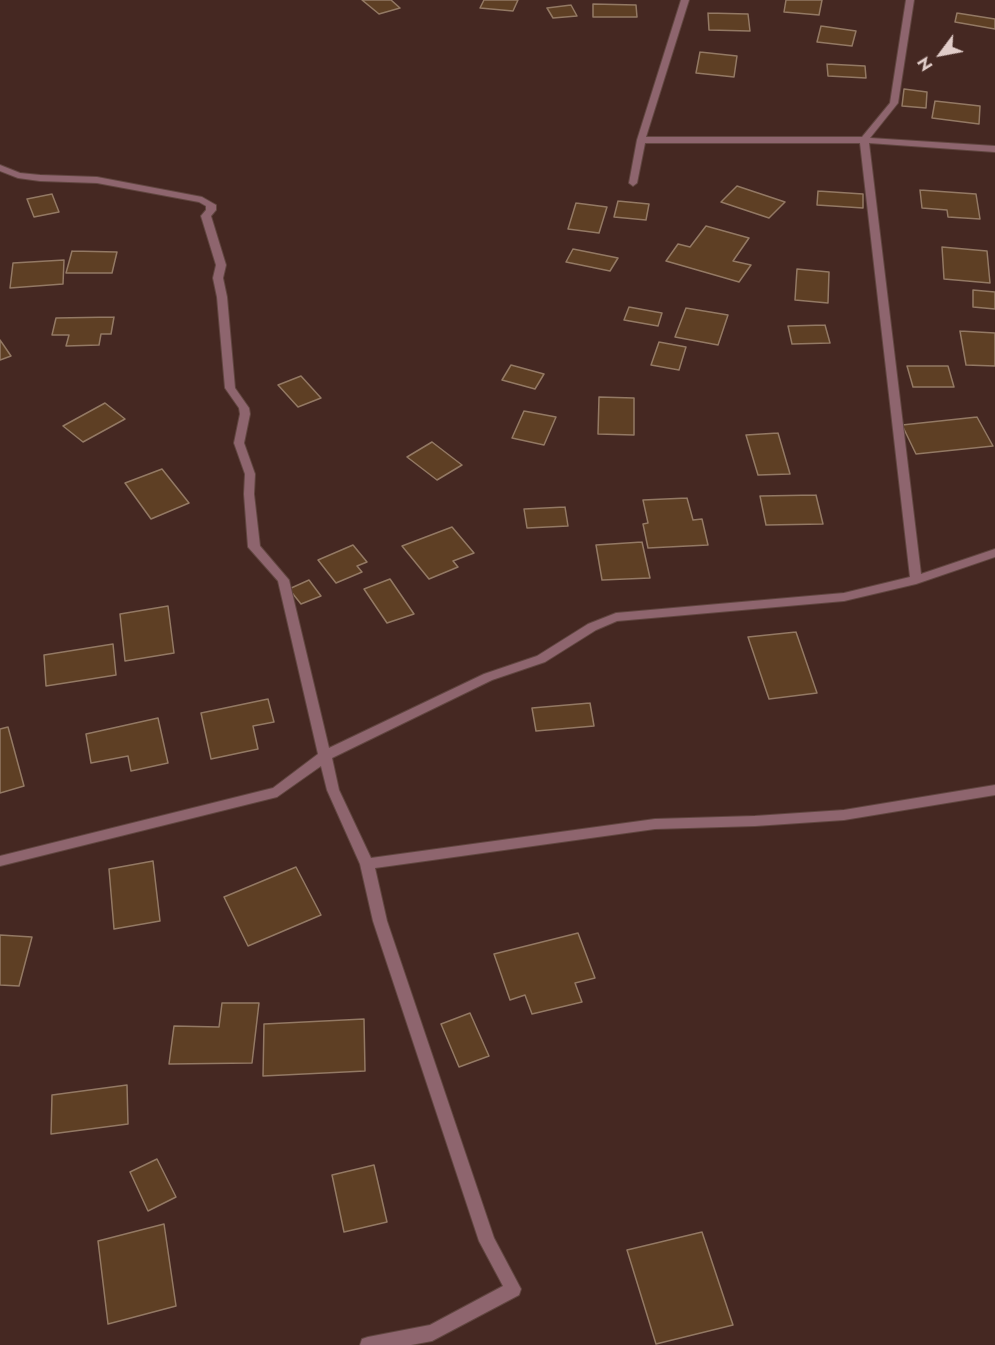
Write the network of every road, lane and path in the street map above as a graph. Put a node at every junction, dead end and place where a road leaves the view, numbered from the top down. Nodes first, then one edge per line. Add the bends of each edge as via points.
1 (685, 0) edge
2 (910, 0) edge
3 (641, 140) junction
4 (864, 141) junction
5 (995, 149) edge
6 (0, 168) edge
7 (633, 183) dead end
8 (995, 554) edge
9 (916, 580) junction
10 (326, 754) junction
11 (995, 790) edge
12 (0, 861) edge
13 (367, 864) junction
14 (368, 1345) edge

1 - 3 street
2 - 4 street via 894,103
3 - 4 street
3 - 7 street
4 - 5 street
4 - 9 street
6 - 10 street via 18,175 97,180 211,205 206,216 221,265 218,278 230,388 245,414 239,443 250,474 254,547 283,580
8 - 9 street
9 - 10 street via 844,597 616,617 592,627 541,659 488,676
10 - 12 street via 277,792
10 - 13 street via 333,790
11 - 13 street via 844,816 655,824
13 - 14 street via 380,921 487,1241 513,1289 432,1333

